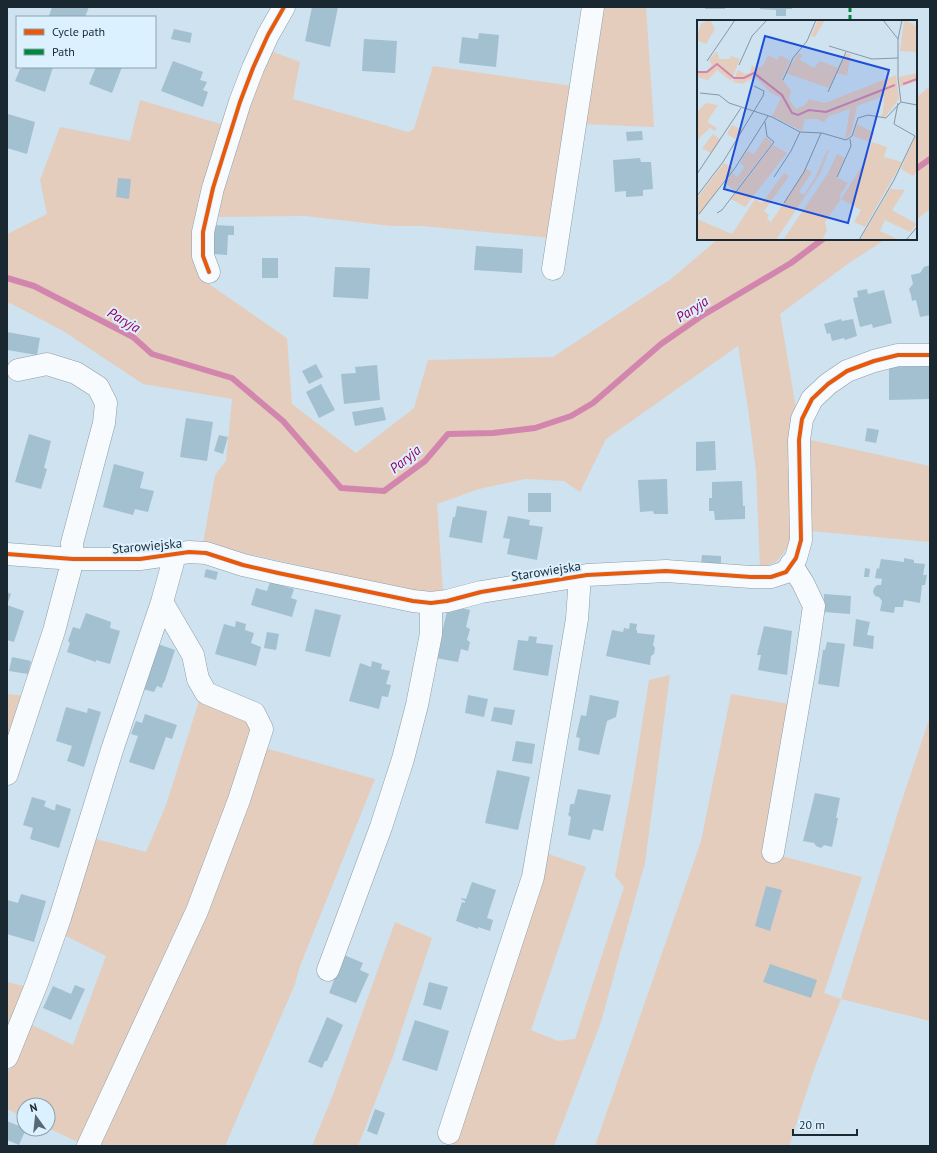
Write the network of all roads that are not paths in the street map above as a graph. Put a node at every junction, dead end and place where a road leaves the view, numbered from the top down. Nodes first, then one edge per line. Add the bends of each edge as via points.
1 (284, 7) edge
2 (593, 7) edge
3 (553, 269) dead end
4 (209, 272) dead end
5 (930, 355) edge
6 (18, 370) dead end
7 (7, 554) edge
8 (175, 555) junction
9 (73, 559) junction
10 (791, 564) junction
11 (580, 576) junction
12 (162, 602) junction
13 (431, 603) junction
14 (7, 774) edge
15 (773, 852) dead end
16 (328, 970) dead end
17 (7, 1057) edge
18 (448, 1133) dead end
19 (88, 1146) edge

1 - 4 street via 252,68 213,188 203,232 203,256
2 - 3 street
5 - 10 street, Starowiejska via 898,356 847,371 812,399 802,419 799,440 801,540 796,558
6 - 9 street via 47,364 76,373 98,387 106,403 104,423 72,543
7 - 9 street, Starowiejska
8 - 9 street, Starowiejska via 140,559
8 - 12 street
8 - 13 street, Starowiejska via 189,552 206,553 278,573
9 - 14 street via 54,631
10 - 11 street, Starowiejska via 786,572 771,577 666,571
10 - 15 street via 814,606
11 - 13 street, Starowiejska
11 - 18 street via 577,619 533,877
12 - 17 street via 112,750 60,918 37,984
12 - 19 street via 193,655 198,679 206,693 254,713 262,728 239,800 197,911
13 - 16 street via 431,634 403,760

